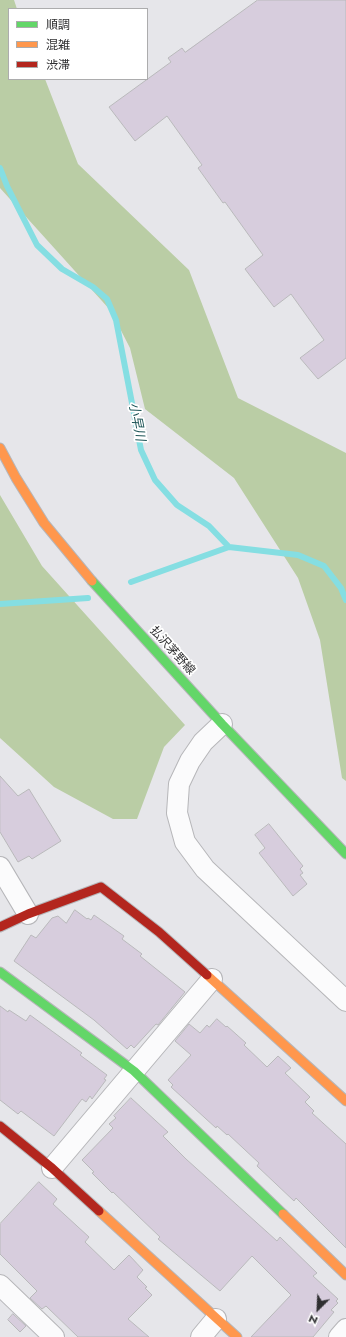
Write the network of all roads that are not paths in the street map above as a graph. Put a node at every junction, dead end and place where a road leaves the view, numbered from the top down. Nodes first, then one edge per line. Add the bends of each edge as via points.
1 (0, 448) edge
2 (222, 724) junction
3 (346, 854) edge
4 (0, 867) edge
5 (28, 914) junction
6 (0, 927) edge
7 (0, 972) edge
8 (212, 979) junction
9 (346, 1001) edge
10 (134, 1071) junction
11 (346, 1101) edge
12 (0, 1126) edge
13 (52, 1168) junction
14 (346, 1275) edge
15 (0, 1286) edge
16 (216, 1319) junction
17 (346, 1329) edge
18 (54, 1337) edge
19 (201, 1337) edge
20 (237, 1337) edge
21 (339, 1337) edge

1 - 2 street, 払沢茅野線 via 44,523 77,564
2 - 3 street, 払沢茅野線
2 - 9 street via 203,742 179,784 177,813 185,842 205,869
4 - 5 street
5 - 6 street
5 - 8 street via 101,887 159,932
7 - 10 street
8 - 10 street
8 - 11 street
10 - 13 street
10 - 14 street
12 - 13 street
13 - 16 street
15 - 18 street
16 - 19 street
16 - 20 street
17 - 21 street

